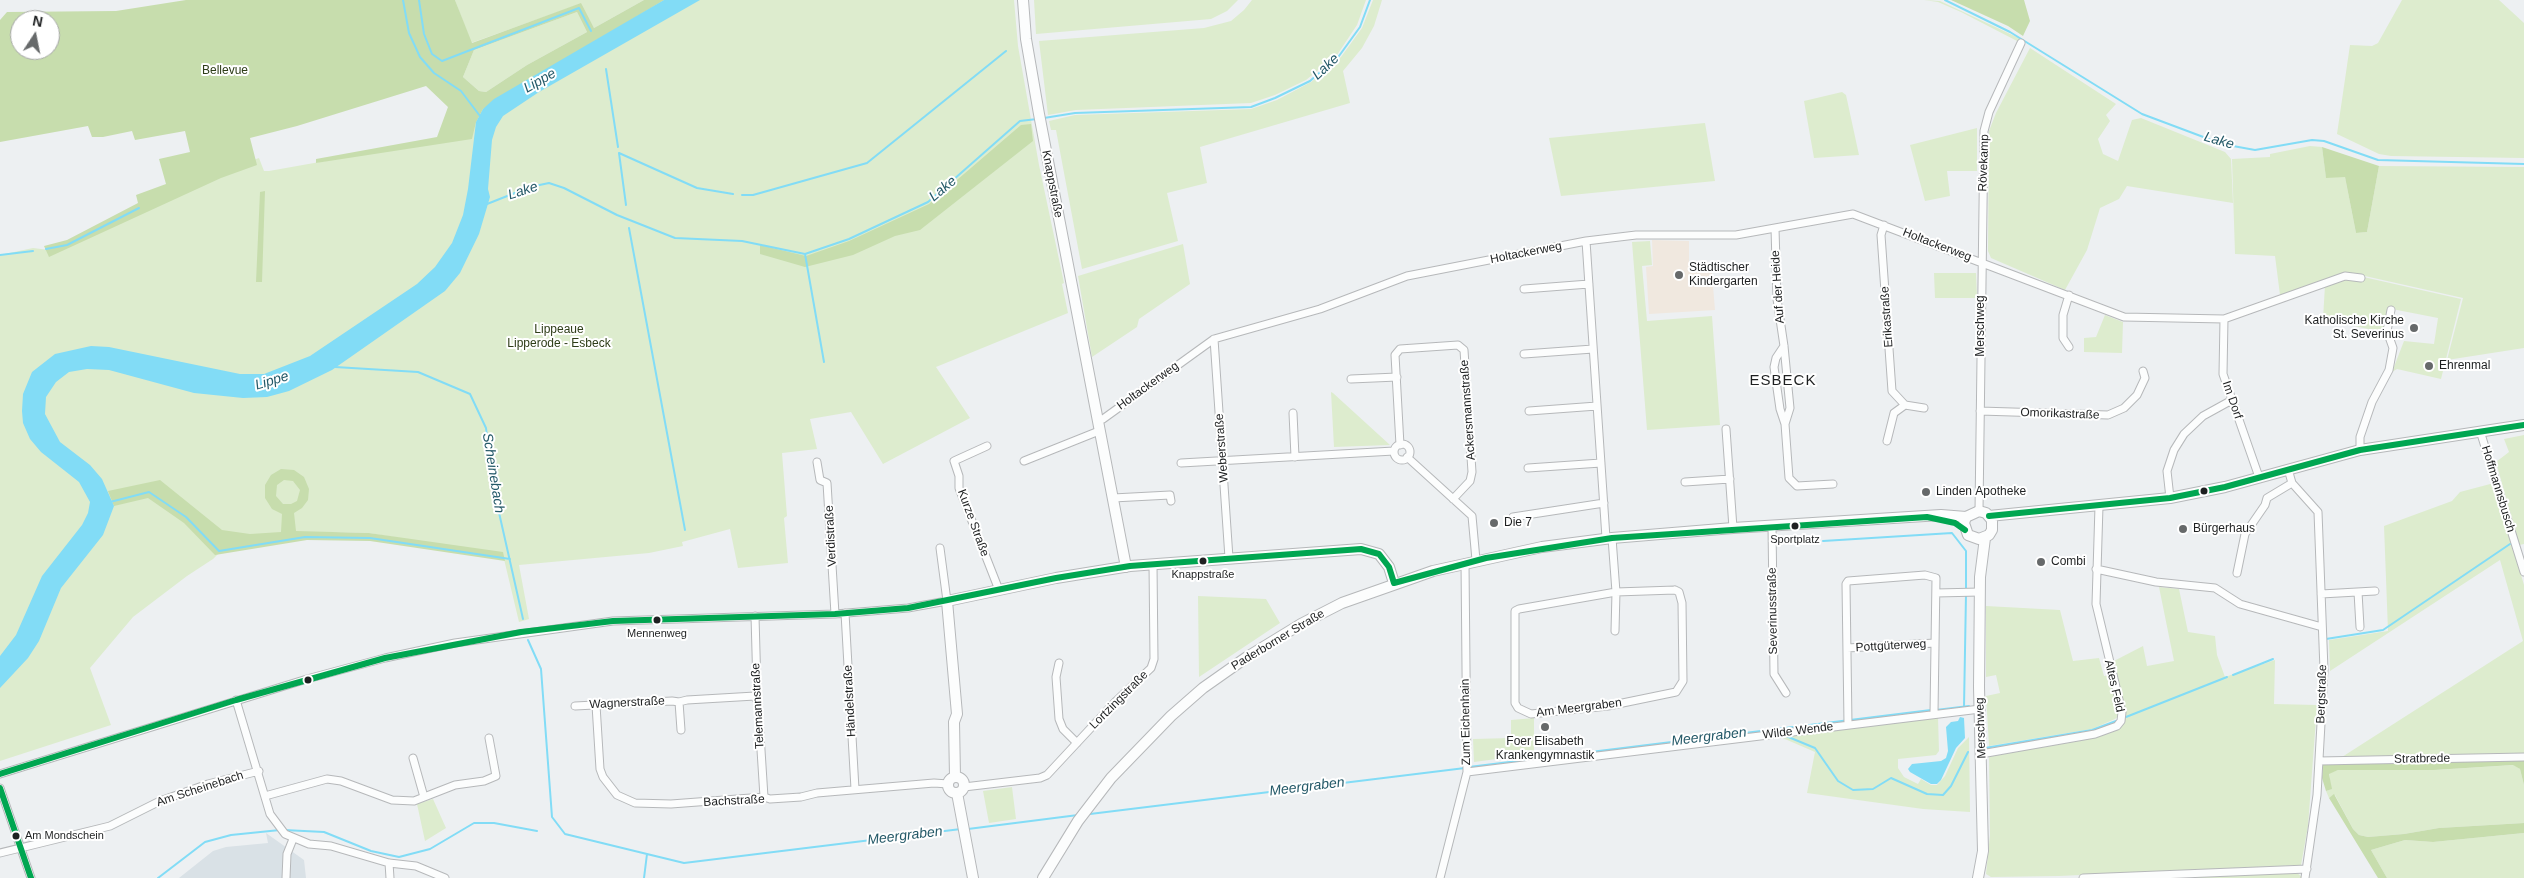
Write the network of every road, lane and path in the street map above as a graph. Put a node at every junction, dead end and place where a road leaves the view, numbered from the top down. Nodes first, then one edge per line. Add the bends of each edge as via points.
1 (1023, 0) edge
2 (2022, 43) dead end
3 (1884, 225) junction
4 (1775, 228) junction
5 (1586, 241) junction
6 (1981, 262) junction
7 (2361, 278) dead end
8 (1589, 284) junction
9 (1524, 289) dead end
10 (2068, 295) junction
11 (2391, 310) dead end
12 (2224, 319) junction
13 (1214, 339) junction
14 (1784, 346) junction
15 (2069, 347) dead end
16 (1593, 349) junction
17 (1524, 354) dead end
18 (2143, 371) dead end
19 (1397, 377) junction
20 (1351, 380) dead end
21 (2232, 400) junction
22 (1905, 405) junction
23 (1597, 406) junction
24 (1924, 408) dead end
25 (1529, 411) dead end
26 (1980, 411) junction
27 (1293, 413) dead end
28 (1785, 424) junction
29 (2524, 425) edge
30 (1098, 426) junction
31 (1726, 429) dead end
32 (2481, 434) junction
33 (1887, 441) dead end
34 (1400, 445) junction
35 (987, 446) dead end
36 (2360, 450) junction
37 (1394, 451) junction
38 (1295, 457) junction
39 (1407, 458) junction
40 (1024, 461) dead end
41 (1223, 461) junction
42 (817, 462) dead end
43 (1181, 463) dead end
44 (1601, 463) junction
45 (1528, 468) dead end
46 (2288, 469) junction
47 (2259, 477) junction
48 (1730, 479) junction
49 (1685, 482) dead end
50 (2292, 483) junction
51 (1833, 484) dead end
52 (1113, 498) junction
53 (2170, 498) junction
54 (1453, 499) junction
55 (1171, 501) dead end
56 (1604, 503) junction
57 (2099, 506) junction
58 (1979, 511) junction
59 (1927, 517) junction
60 (1966, 517) junction
61 (1512, 518) dead end
62 (1991, 520) junction
63 (1772, 526) junction
64 (1733, 528) junction
65 (1965, 530) junction
66 (1609, 538) junction
67 (1973, 538) junction
68 (1985, 538) junction
69 (940, 548) dead end
70 (1229, 558) junction
71 (1476, 560) junction
72 (1465, 563) junction
73 (1153, 564) junction
74 (1126, 566) junction
75 (2096, 569) junction
76 (2524, 572) edge
77 (2237, 573) dead end
78 (1980, 577) junction
79 (1394, 583) junction
80 (998, 590) junction
81 (1616, 592) junction
82 (1980, 592) junction
83 (2358, 592) junction
84 (2375, 592) dead end
85 (1936, 593) junction
86 (2321, 594) junction
87 (947, 602) junction
88 (845, 613) junction
89 (835, 614) junction
90 (755, 616) junction
91 (2322, 627) junction
92 (2360, 627) dead end
93 (1615, 632) dead end
94 (1935, 643) junction
95 (1847, 648) junction
96 (1058, 663) dead end
97 (1786, 693) dead end
98 (755, 696) junction
99 (236, 700) junction
100 (679, 702) junction
101 (596, 705) junction
102 (575, 706) dead end
103 (1980, 709) junction
104 (1934, 713) junction
105 (1848, 724) junction
106 (681, 730) dead end
107 (489, 738) dead end
108 (1077, 743) junction
109 (1982, 754) junction
110 (2524, 757) edge
111 (413, 758) dead end
112 (2319, 761) junction
113 (259, 770) junction
114 (1467, 772) junction
115 (0, 774) edge
116 (952, 781) junction
117 (0, 788) edge
118 (855, 789) junction
119 (960, 790) junction
120 (265, 796) junction
121 (764, 797) junction
122 (424, 798) junction
123 (293, 839) junction
124 (20, 848) junction
125 (0, 854) edge
126 (389, 863) junction
127 (2307, 869) junction
128 (31, 878) edge
129 (286, 878) edge
130 (390, 878) edge
131 (445, 878) edge
132 (973, 878) edge
133 (1043, 878) edge
134 (1440, 878) edge
135 (1978, 878) edge
136 (2083, 878) edge
137 (2305, 878) edge

1 - 30 main road, Knappstraße via 1039,119
2 - 6 street, Rövekamp via 1988,112 1984,131
3 - 4 street, Holtackerweg via 1853,214
3 - 6 street, Holtackerweg
3 - 22 street, Erikastraße via 1881,236 1892,392
4 - 5 street, Holtackerweg via 1736,235 1636,235
4 - 14 street, Auf der Heide via 1777,298
5 - 8 street
5 - 13 street, Holtackerweg via 1406,276 1320,309
6 - 10 street
6 - 26 street, Merschweg
7 - 12 street via 2345,276
8 - 9 street
8 - 16 street
10 - 12 street via 2124,317
10 - 15 street via 2063,315 2063,338
11 - 36 street via 2387,331 2393,348 2389,370 2372,402 2360,437
12 - 21 street, Im Dorf via 2223,374
13 - 30 street, Holtackerweg via 1103,419
13 - 41 street, Weberstraße
14 - 28 street, Auf der Heide via 1790,408
14 - 28 street, Auf der Heide via 1774,367
16 - 17 street
16 - 23 street
18 - 26 street, Omorikastraße via 2145,378 2137,396 2124,408 2108,415
19 - 20 street
19 - 34 street, Ackersmannstraße
19 - 54 street, Ackersmannstraße via 1395,355 1400,350 1458,345 1464,350 1472,472 1470,481
21 - 47 street, Im Dorf
21 - 53 street via 2203,416 2184,434 2167,470
22 - 24 street
22 - 33 street via 1894,413
23 - 25 street
23 - 44 street
26 - 58 street, Merschweg
27 - 38 street
28 - 51 street, Auf der Heide via 1789,478 1797,486
29 - 32 main road
30 - 40 street
30 - 52 main road, Knappstraße
31 - 48 street
32 - 36 main road
32 - 76 street, Hoffmannsbusch
34 - 37 street
34 - 39 street, Ackersmannstraße via 1409,449
35 - 80 street, Kurze Straße via 954,461 959,488
36 - 46 main road
37 - 38 street
37 - 39 street, Ackersmannstraße via 1400,459
38 - 41 street
39 - 54 street, Ackersmannstraße
41 - 43 street
41 - 70 street, Weberstraße
42 - 89 street, Verdistraße via 820,480 827,484
44 - 45 street
44 - 56 street
46 - 47 main road
46 - 50 street, Bergstraße
47 - 53 main road
48 - 49 street
48 - 64 street
50 - 77 street via 2267,498 2245,534
50 - 86 street, Bergstraße via 2318,512
52 - 55 street via 1170,495
52 - 74 main road, Knappstraße
53 - 57 main road
54 - 71 street, Ackersmannstraße via 1472,516
56 - 61 street
56 - 66 street
57 - 62 main road via 2029,511
57 - 75 street, Altes Feld
58 - 60 main road, Paderborner Straße
58 - 62 main road
59 - 60 main road, Paderborner Straße
59 - 63 main road, Paderborner Straße
59 - 65 main road, Paderborner Straße via 1954,523
60 - 65 main road
62 - 68 main road via 1992,530
63 - 64 main road, Paderborner Straße
63 - 97 street, Severinusstraße via 1774,674
64 - 66 main road, Paderborner Straße
65 - 67 main road, Paderborner Straße
66 - 71 main road, Paderborner Straße
66 - 81 street
67 - 68 main road
67 - 78 main road, Merschweg
68 - 78 main road, Merschweg
69 - 87 street
70 - 73 main road
70 - 79 main road via 1372,550 1385,561
71 - 72 main road, Paderborner Straße
72 - 79 main road, Paderborner Straße
72 - 114 street, Zum Eichenhain
73 - 74 main road
73 - 108 street, Lortzingstraße via 1153,664
74 - 80 main road
75 - 91 street via 2156,582 2215,588 2240,604
75 - 109 street, Altes Feld via 2096,604 2122,721 2095,734
78 - 82 main road, Merschweg
79 - 133 main road, Paderborner Straße via 1342,603 1301,624 1203,688 1140,745 1087,809
80 - 87 main road
81 - 81 street, Am Meergraben via 1679,592 1682,597 1681,687 1676,692 1608,706 1531,714 1518,708 1515,703 1515,612
81 - 93 street
82 - 85 street
82 - 103 main road, Merschweg
83 - 84 street
83 - 86 street
83 - 92 street
85 - 94 street, Pottgüterweg
85 - 95 street, Pottgüterweg via 1936,578 1932,576 1848,580
86 - 91 street, Bergstraße
87 - 88 street
87 - 116 main road via 957,714
88 - 89 street
88 - 118 street, Händelstraße
89 - 90 street
90 - 98 street, Telemannstraße
90 - 99 street via 613,621 465,641 385,658
91 - 112 street, Bergstraße via 2324,670
94 - 95 street, Pottgüterweg
94 - 104 street, Pottgüterweg
95 - 105 street, Pottgüterweg
96 - 108 street via 1059,719 1063,729
98 - 100 street, Wagnerstraße
98 - 121 street, Telemannstraße
99 - 113 street
99 - 115 street
100 - 101 street, Wagnerstraße
100 - 106 street, Wagnerstraße
101 - 102 street, Wagnerstraße
101 - 121 street, Bachstraße via 600,770 607,785 623,799 635,803 672,804
103 - 104 street, Wilde Wende
103 - 109 main road, Merschweg
104 - 105 street, Wilde Wende
105 - 114 street, Wilde Wende
107 - 122 street via 496,776 455,785
108 - 119 street, Lortzingstraße via 1054,770 1040,778
109 - 135 main road, Merschweg via 1983,851
110 - 112 street, Stratbrede
111 - 122 street
112 - 127 street, Bergstraße
113 - 120 street
113 - 124 street, Am Scheinebach via 160,801 110,826
114 - 134 street, Zum Eichenhain
116 - 118 street, Bachstraße
116 - 119 main road via 962,779
117 - 124 street
118 - 121 street, Bachstraße via 801,797
119 - 132 main road via 962,829
120 - 122 street via 327,779 392,800 414,802
120 - 123 street via 277,825
123 - 126 street via 352,851
123 - 129 street via 286,854
124 - 125 street, Am Scheinebach
124 - 128 street
126 - 130 street
126 - 131 street via 416,866
127 - 136 street
127 - 137 street, Bergstraße

